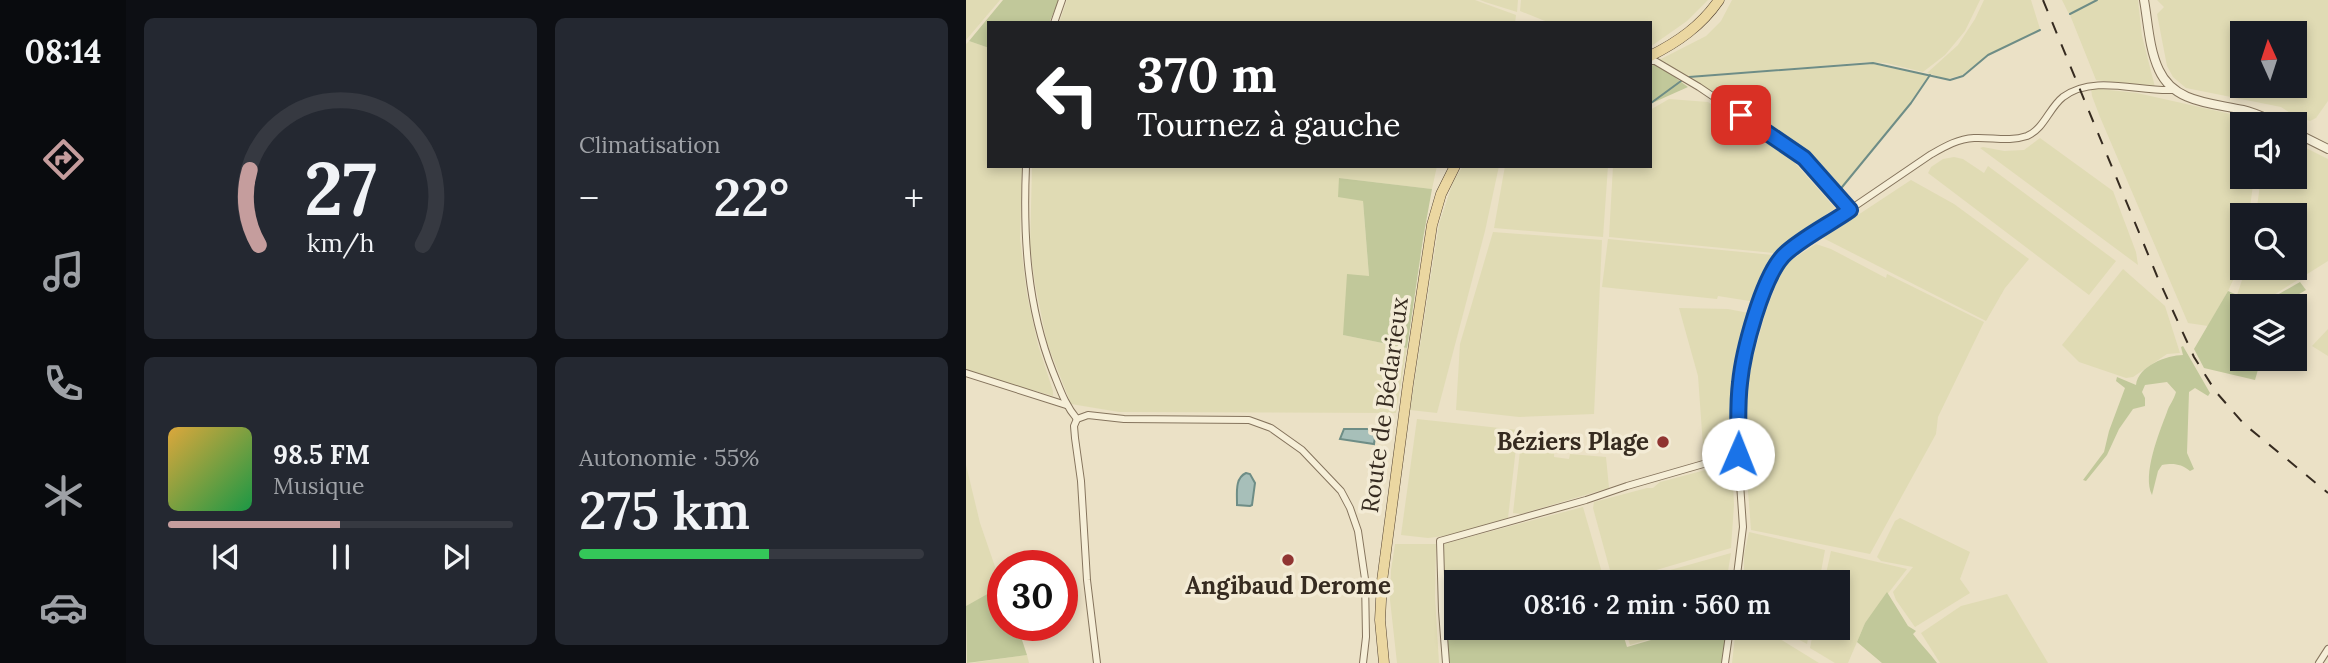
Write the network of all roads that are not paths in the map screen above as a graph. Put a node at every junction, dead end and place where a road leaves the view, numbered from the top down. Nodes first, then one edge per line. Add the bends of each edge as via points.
1 (1062, 0) edge
2 (1719, 0) edge
3 (2144, 0) edge
4 (1055, 21) edge
5 (1652, 57) edge
6 (1652, 59) edge
7 (2173, 90) junction
8 (2249, 112) edge
9 (2307, 138) edge
10 (2328, 149) edge
11 (1026, 168) edge
12 (1454, 168) edge
13 (1850, 210) junction
14 (966, 373) edge
15 (1066, 405) junction
16 (1077, 419) junction
17 (1738, 454) junction
18 (1738, 570) edge
19 (1728, 640) edge
20 (2328, 649) edge
21 (1384, 660) edge
22 (1097, 663) edge
23 (1363, 663) edge
24 (1446, 663) edge
25 (1725, 663) edge
26 (2319, 663) edge

1 - 4 street
2 - 5 main road via 1694,30
3 - 7 street via 2155,60
6 - 13 street via 1804,158
7 - 8 street via 2187,98
7 - 13 street via 2096,85 2079,89 2060,100 2033,133 1952,142
9 - 10 street
11 - 15 street via 1026,255 1033,303
12 - 21 main road, Route de Bédarieux via 1432,225 1406,395 1382,581
13 - 17 street via 1786,253 1764,289 1740,382
14 - 15 street
15 - 16 street
16 - 22 street via 1074,426
16 - 23 street via 1088,415 1249,421 1271,428 1302,450 1340,491 1358,531 1365,579
17 - 18 street via 1743,527
17 - 24 street via 1440,541
19 - 25 street
20 - 26 street

